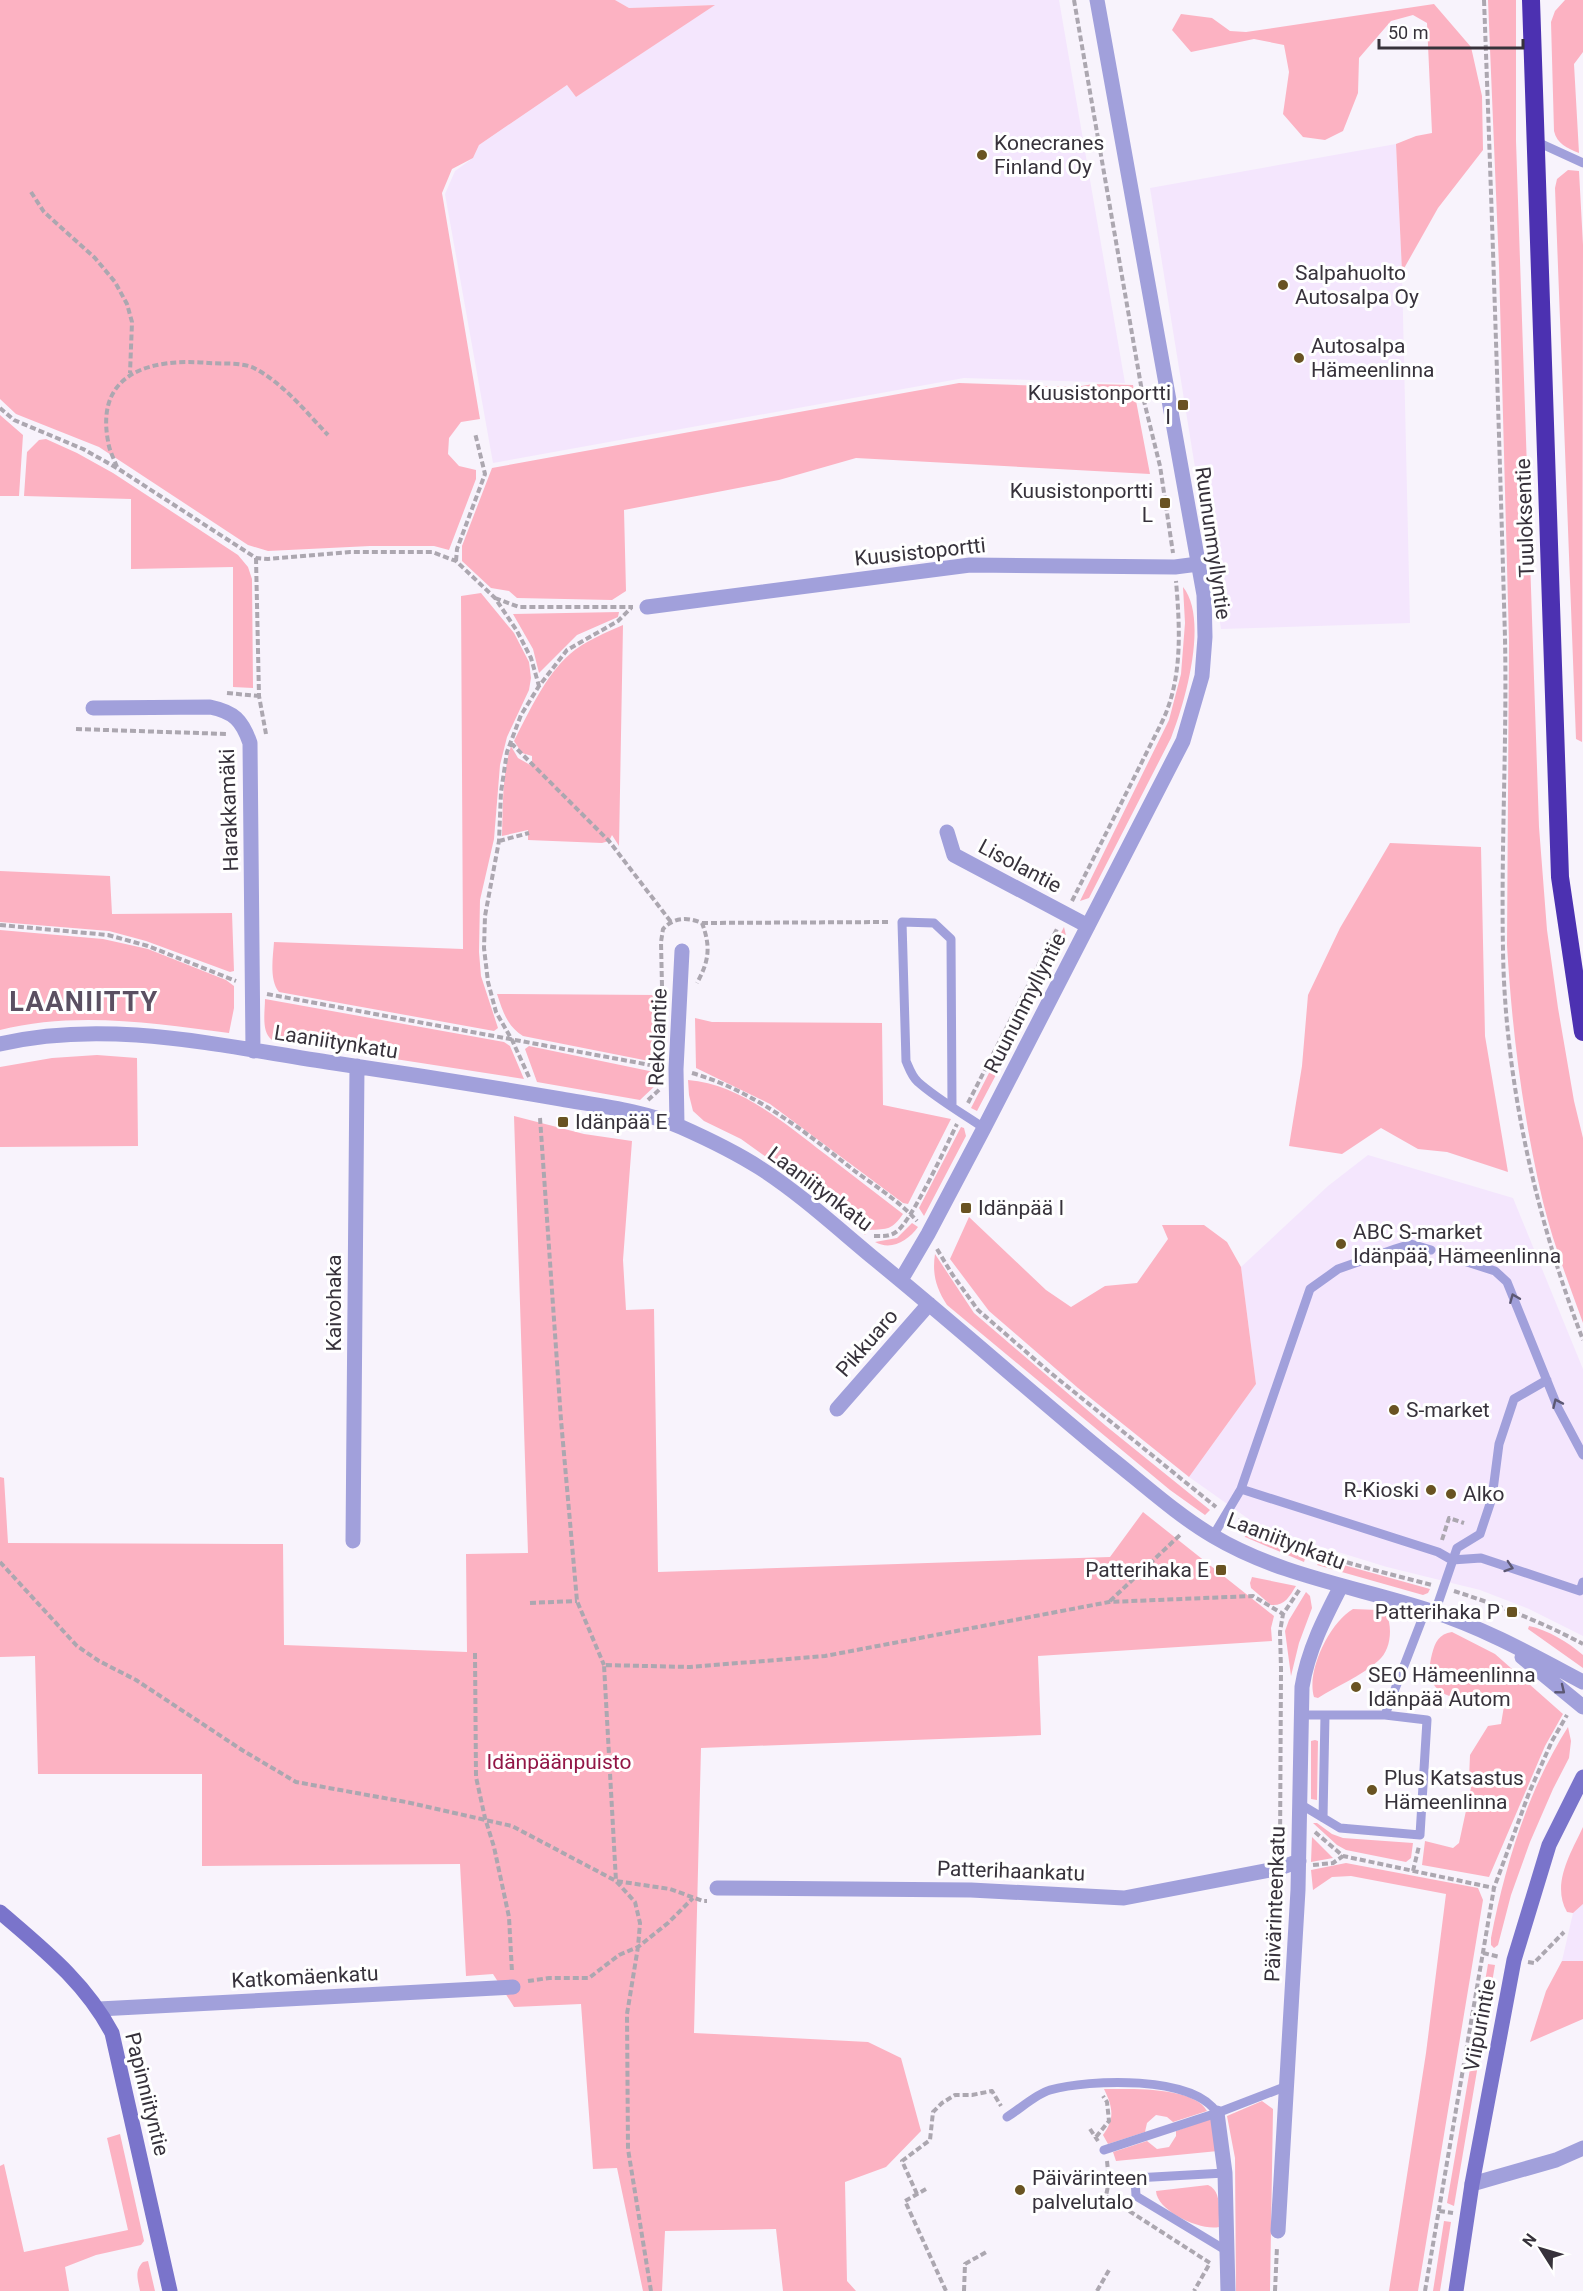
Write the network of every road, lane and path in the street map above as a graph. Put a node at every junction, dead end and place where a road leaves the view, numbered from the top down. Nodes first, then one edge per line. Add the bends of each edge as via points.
1 (1074, 0) edge
2 (1097, 0) edge
3 (1484, 0) edge
4 (1531, 0) edge
5 (1535, 141) junction
6 (1583, 163) edge
7 (31, 192) dead end
8 (130, 374) junction
9 (0, 408) edge
10 (476, 433) dead end
11 (328, 435) dead end
12 (117, 468) junction
13 (256, 558) junction
14 (456, 561) junction
15 (1198, 564) junction
16 (1175, 567) junction
17 (495, 598) junction
18 (640, 607) junction
19 (259, 672) dead end
20 (539, 686) junction
21 (93, 708) dead end
22 (76, 729) dead end
23 (231, 736) dead end
24 (511, 742) junction
25 (947, 832) dead end
26 (528, 833) dead end
27 (499, 841) junction
28 (1065, 913) junction
29 (671, 922) dead end
30 (902, 922) junction
31 (702, 923) dead end
32 (0, 925) edge
33 (1088, 926) junction
34 (682, 951) dead end
35 (240, 971) dead end
36 (254, 989) junction
37 (1583, 1032) edge
38 (512, 1040) junction
39 (0, 1044) edge
40 (253, 1051) junction
41 (357, 1066) junction
42 (676, 1069) junction
43 (532, 1094) junction
44 (952, 1106) junction
45 (963, 1113) junction
46 (540, 1118) dead end
47 (677, 1125) junction
48 (984, 1128) junction
49 (911, 1214) junction
50 (928, 1233) junction
51 (863, 1249) junction
52 (1431, 1250) dead end
53 (1464, 1261) dead end
54 (901, 1280) junction
55 (929, 1304) junction
56 (1583, 1340) edge
57 (1547, 1380) junction
58 (837, 1409) dead end
59 (1583, 1455) edge
60 (1241, 1489) junction
61 (1180, 1535) dead end
62 (1213, 1536) junction
63 (353, 1541) dead end
64 (1452, 1560) junction
65 (0, 1562) edge
66 (1583, 1582) edge
67 (1341, 1586) junction
68 (577, 1600) junction
69 (1109, 1602) junction
70 (530, 1603) dead end
71 (1430, 1611) junction
72 (1283, 1614) dead end
73 (1509, 1645) junction
74 (475, 1653) dead end
75 (604, 1665) junction
76 (1583, 1682) edge
77 (1579, 1704) edge
78 (1301, 1715) junction
79 (1326, 1715) junction
80 (1385, 1715) junction
81 (1583, 1777) edge
82 (1300, 1804) junction
83 (485, 1818) junction
84 (1323, 1818) junction
85 (1299, 1829) junction
86 (1280, 1830) dead end
87 (1420, 1835) junction
88 (1343, 1856) junction
89 (1299, 1864) junction
90 (1413, 1871) junction
91 (616, 1881) junction
92 (717, 1888) joint
93 (1494, 1888) junction
94 (693, 1898) junction
95 (0, 1912) edge
96 (638, 1947) junction
97 (513, 1987) junction
98 (99, 2009) junction
99 (1097, 2083) junction
100 (1287, 2086) junction
101 (1217, 2114) junction
102 (1007, 2117) joint
103 (1096, 2137) dead end
104 (1583, 2148) edge
105 (1104, 2150) dead end
106 (1225, 2172) junction
107 (1472, 2184) junction
108 (926, 2188) dead end
109 (917, 2194) junction
110 (1278, 2231) joint
111 (988, 2251) dead end
112 (1227, 2252) junction
113 (1109, 2270) dead end
114 (170, 2291) edge
115 (651, 2291) edge
116 (946, 2291) edge
117 (964, 2291) edge
118 (1097, 2291) edge
119 (1228, 2291) edge
120 (1275, 2291) edge
121 (1425, 2291) edge
122 (1456, 2291) edge

1 - 16 path
2 - 15 street, Ruununmyllyntie
3 - 56 path via 1505,642 1503,951 1508,1032 1538,1206
4 - 5 highway, Tuuloksentie
5 - 6 lane
5 - 37 highway, Tuuloksentie via 1560,877
7 - 8 path via 44,212 95,258 128,304 132,322
8 - 11 path via 159,364 194,361 251,367 295,400
8 - 12 path via 111,398 106,417 108,442
9 - 12 path via 14,420
10 - 14 path via 485,474
12 - 13 path
13 - 14 path via 432,552
13 - 19 path
14 - 17 path
15 - 16 street, Kuusistoportti
15 - 33 street, Ruununmyllyntie via 1204,596 1202,676 1183,741
16 - 18 street, Kuusistoportti via 970,565
16 - 28 path via 1180,631 1172,697
17 - 18 path via 519,607
17 - 20 path via 531,658
18 - 20 path via 567,650
20 - 24 path via 521,715
21 - 36 street, Harakkamäki via 210,707 238,719 247,734
22 - 23 path via 216,732
24 - 27 path via 501,792
24 - 29 path via 609,841
25 - 28 street, Lisolantie via 954,855
26 - 27 path
27 - 38 path via 485,916 484,948 496,1012
28 - 33 street, Lisolantie
28 - 45 path
30 - 31 path
30 - 44 lane via 906,1061 916,1080
30 - 44 lane via 934,923 951,939
32 - 35 path via 108,935 148,946 240,983
33 - 48 street, Ruununmyllyntie
34 - 42 street, Rekolantie
36 - 38 path via 273,996
36 - 40 street, Harakkamäki
38 - 42 path
38 - 43 path via 528,1071
39 - 40 street, Laaniitynkatu via 27,1038 106,1034 184,1040
40 - 41 street, Laaniitynkatu
41 - 43 street, Laaniitynkatu
41 - 63 street, Kaivohaka
42 - 47 street, Rekolantie
42 - 49 path via 711,1078 768,1107
43 - 47 street, Laaniitynkatu via 622,1110
44 - 45 lane
45 - 48 lane
45 - 49 path
46 - 68 path
47 - 51 street, Laaniitynkatu via 762,1169
48 - 50 street, Ruununmyllyntie
49 - 50 path
49 - 51 path via 898,1231 873,1236
50 - 54 street, Ruununmyllyntie
51 - 54 street, Laaniitynkatu
52 - 60 lane via 1411,1244 1338,1269 1310,1289
57 -> 53 lane via 1507,1282 1494,1271
54 - 55 street, Laaniitynkatu
55 - 58 street, Pikkuaro
55 - 62 street, Laaniitynkatu via 1055,1413
59 -> 57 lane
57 - 64 lane via 1514,1399 1499,1444 1492,1498 1480,1534 1457,1548
60 - 62 lane
60 - 64 lane via 1438,1552
61 - 69 path
62 - 67 street, Laaniitynkatu via 1268,1562
64 -> 66 lane via 1481,1558 1580,1591
64 - 71 lane
65 - 83 path via 77,1646 296,1782
67 - 71 street, Laaniitynkatu
67 - 78 street, Päivärinteenkatu via 1306,1660
68 - 70 path
68 - 75 path
69 - 72 path via 1253,1596
69 - 75 path via 825,1656 690,1666
71 - 73 street, Laaniitynkatu via 1468,1624
71 - 80 lane
73 - 76 street, Laaniitynkatu
73 -> 77 street, Laaniitynkatu
74 - 83 path via 476,1777
75 - 91 path
77 - 93 path via 1552,1741
78 - 79 lane
78 - 82 street, Päivärinteenkatu
79 - 80 lane
79 - 84 lane
80 - 87 lane via 1427,1720
81 - 107 main road, Viipurintie via 1549,1845 1514,1960
82 - 84 lane
82 - 85 street, Päivärinteenkatu
83 - 91 path via 512,1826
83 - 97 path via 509,1917
84 - 87 lane via 1340,1828
85 - 86 path
85 - 88 path via 1312,1829
85 - 89 street, Päivärinteenkatu
87 - 90 path
88 - 89 path via 1324,1865
88 - 90 path
89 - 92 street, Patterihaankatu via 1124,1898 971,1890
89 - 100 street, Päivärinteenkatu
90 - 93 path
91 - 94 path via 670,1889
91 - 96 path via 635,1902 640,1923
92 - 94 path via 712,1900
93 - 121 path
94 - 96 path
95 - 98 main road, Papinniityntie via 64,1969
96 - 97 path via 619,1954 589,1978 532,1979
96 - 115 path via 627,2014 628,2149
97 - 98 street, Katkomäenkatu
98 - 114 main road, Papinniityntie via 114,2041
99 - 101 lane via 1168,2086 1193,2092
99 - 102 lane via 1048,2090
99 - 103 path via 1110,2115
100 - 101 lane
100 - 110 street, Päivärinteenkatu
101 - 105 lane
101 - 106 street
102 - 109 path via 992,2091 955,2095 942,2103 933,2112 930,2140 902,2161
104 - 107 street via 1556,2160
106 - 112 street
106 - 112 lane via 1135,2178 1136,2196
107 - 122 main road, Viipurintie
108 - 109 path
109 - 116 path via 905,2201
110 - 120 path
111 - 117 path via 965,2264
112 - 119 street
113 - 118 path

